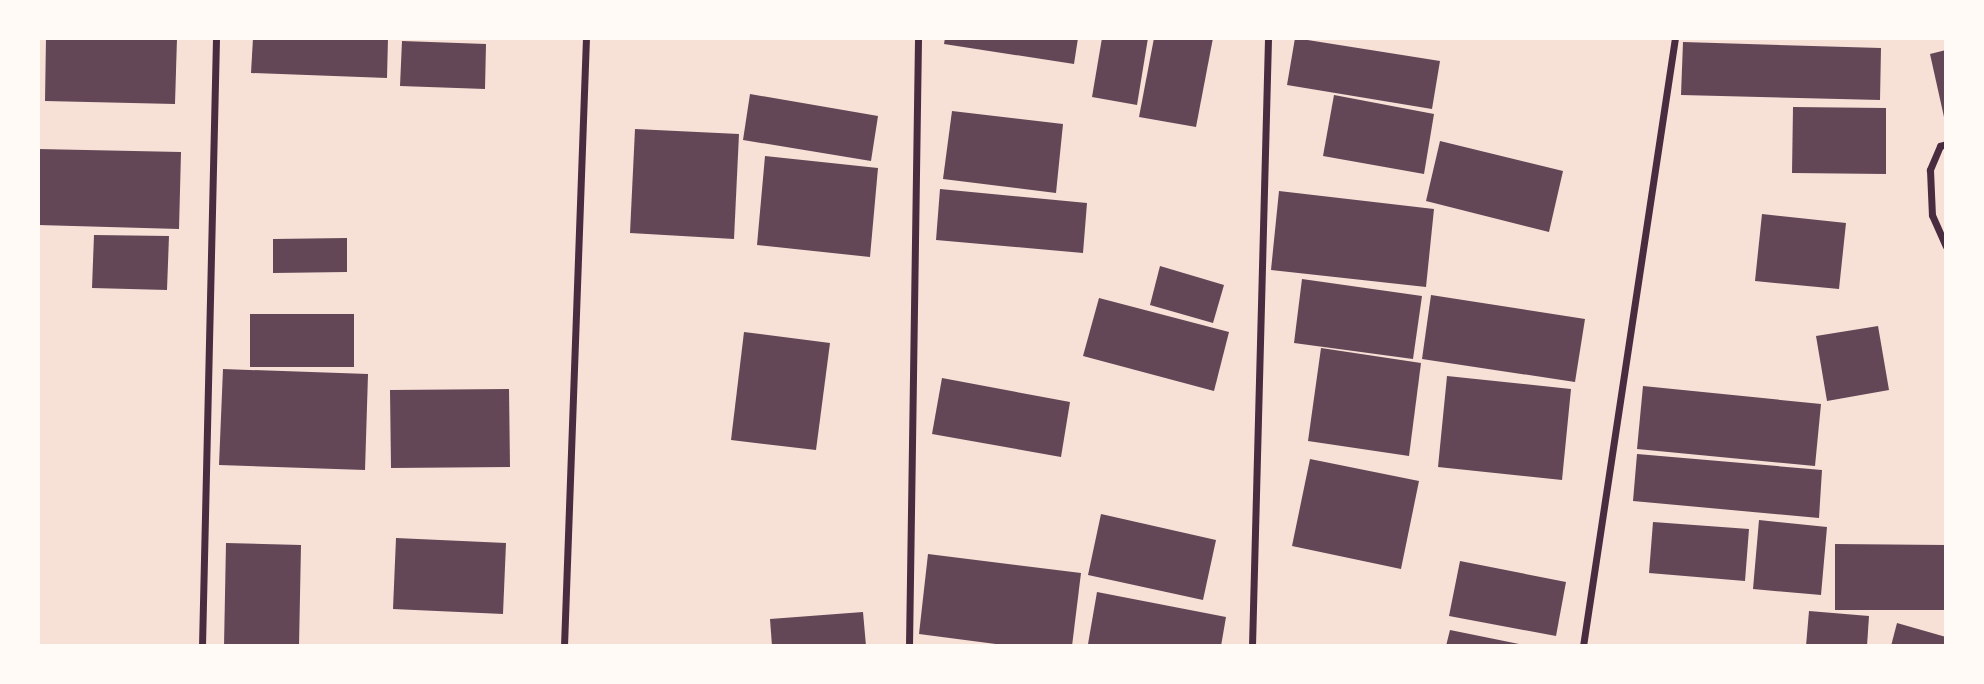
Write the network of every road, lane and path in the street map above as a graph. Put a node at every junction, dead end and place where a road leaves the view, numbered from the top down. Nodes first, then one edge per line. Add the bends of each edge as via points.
1 (216, 38) edge
2 (586, 38) edge
3 (918, 38) edge
4 (1268, 38) edge
5 (1675, 38) edge
6 (1945, 144) edge
7 (1945, 246) edge
8 (202, 646) edge
9 (564, 646) edge
10 (909, 646) edge
11 (1252, 646) edge
12 (1583, 646) edge

1 - 8 street
2 - 9 street
3 - 10 street
4 - 11 street
5 - 12 street
6 - 7 street via 1930,170 1932,215

